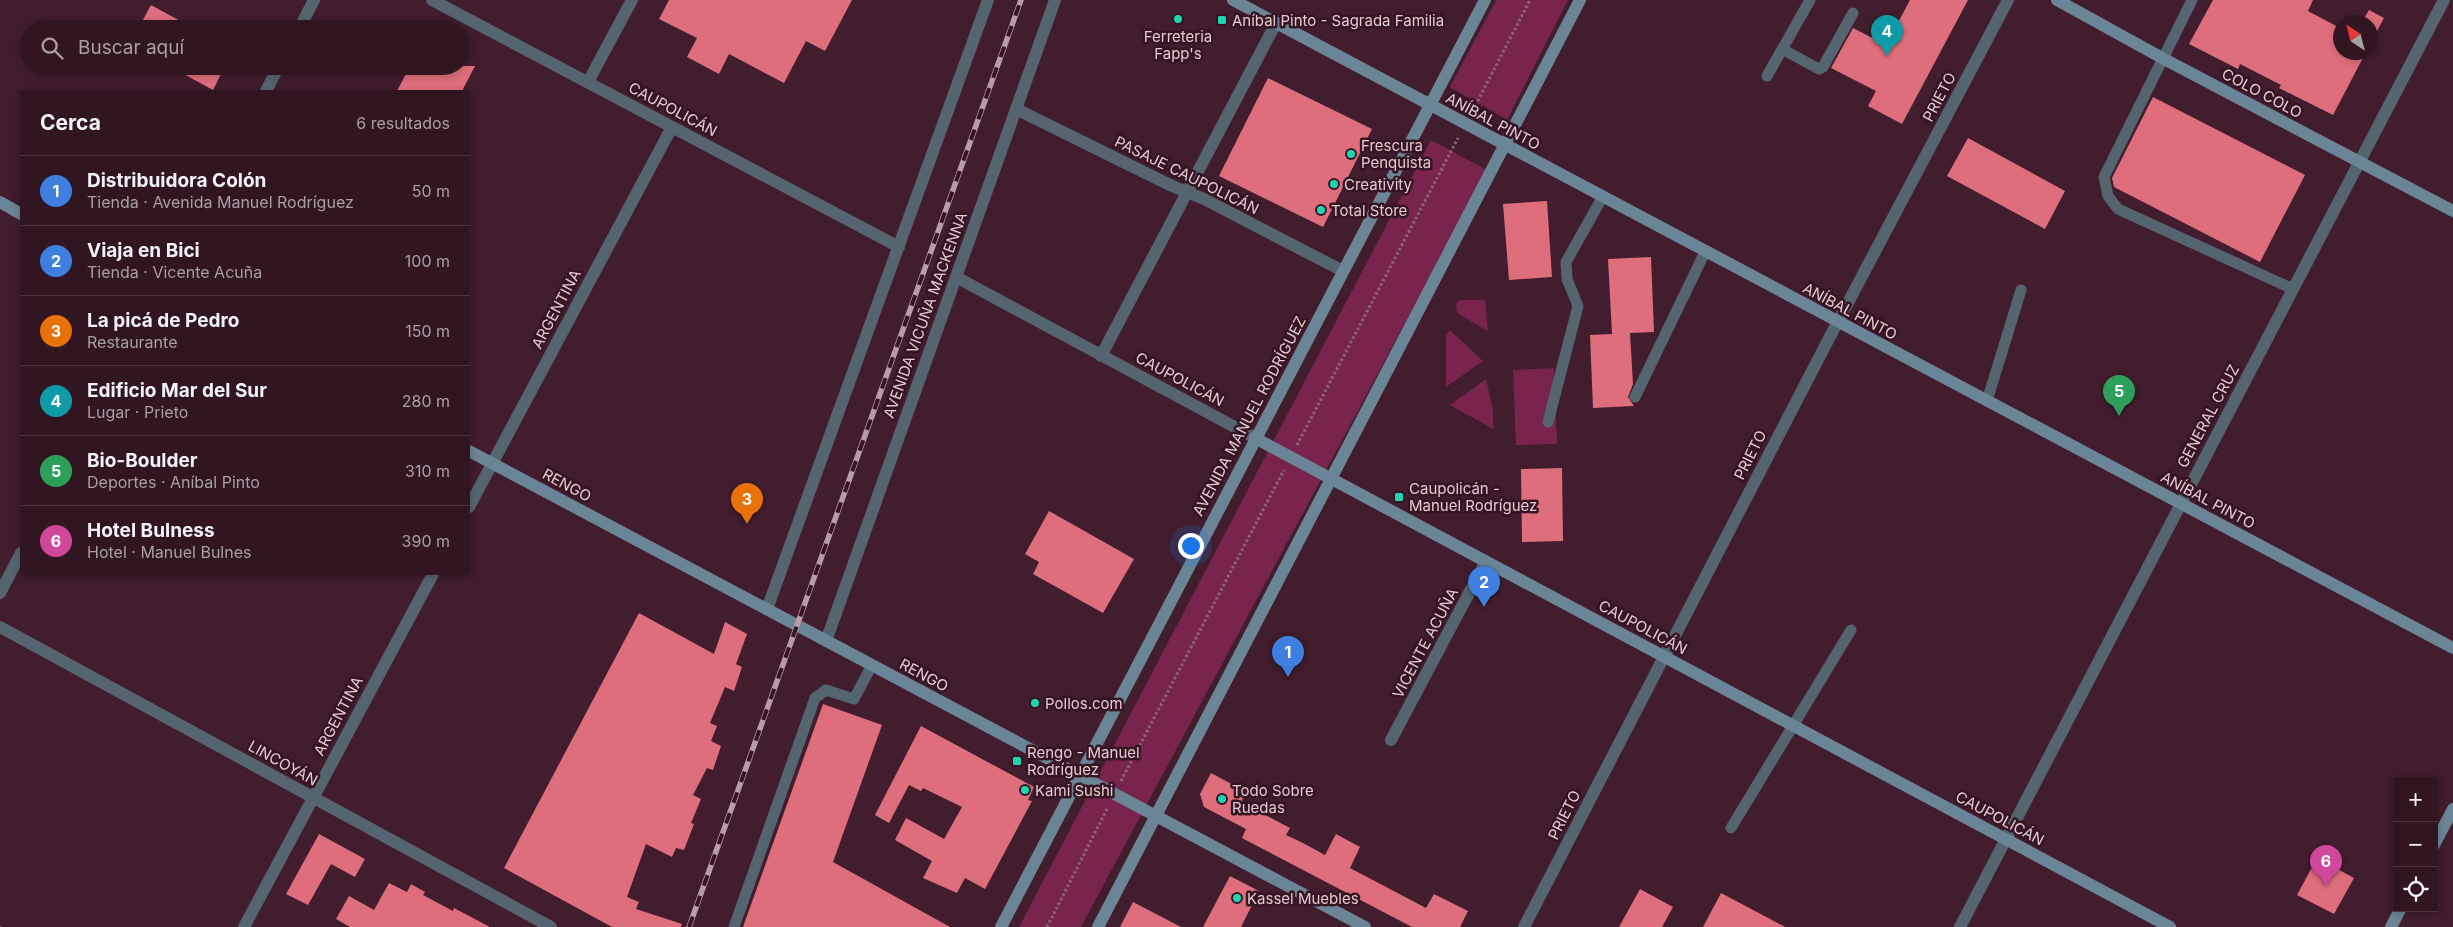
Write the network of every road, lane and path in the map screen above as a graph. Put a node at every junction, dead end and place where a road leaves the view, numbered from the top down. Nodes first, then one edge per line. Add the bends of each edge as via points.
1 (314, 0) edge
2 (432, 0) edge
3 (632, 0) edge
4 (988, 0) edge
5 (1055, 0) edge
6 (1233, 0) edge
7 (1485, 0) edge
8 (1580, 0) edge
9 (1810, 0) edge
10 (2008, 0) edge
11 (2057, 0) edge
12 (2192, 0) edge
13 (2444, 0) edge
14 (1853, 13) dead end
15 (304, 20) edge
16 (1276, 23) junction
17 (1782, 49) junction
18 (2164, 60) junction
19 (274, 75) edge
20 (1767, 76) dead end
21 (588, 82) junction
22 (267, 90) edge
23 (1430, 106) junction
24 (1016, 109) junction
25 (672, 127) junction
26 (1504, 146) junction
27 (2359, 162) junction
28 (1187, 192) junction
29 (1602, 198) junction
30 (0, 202) edge
31 (2453, 211) edge
32 (20, 213) edge
33 (898, 247) junction
34 (1705, 252) junction
35 (1343, 271) junction
36 (956, 277) junction
37 (2293, 289) junction
38 (2021, 290) dead end
39 (1838, 322) junction
40 (1101, 356) junction
41 (1635, 397) dead end
42 (1987, 402) junction
43 (1548, 422) dead end
44 (1255, 438) junction
45 (470, 452) edge
46 (492, 464) junction
47 (1331, 478) junction
48 (2180, 504) junction
49 (470, 505) edge
50 (20, 555) edge
51 (1486, 561) junction
52 (432, 575) edge
53 (0, 593) edge
54 (767, 609) junction
55 (0, 627) edge
56 (1851, 630) dead end
57 (826, 641) junction
58 (2453, 648) edge
59 (1664, 657) junction
60 (872, 665) junction
61 (1794, 726) junction
62 (1391, 740) dead end
63 (1080, 776) junction
64 (313, 798) junction
65 (2453, 809) edge
66 (1154, 816) junction
67 (1731, 828) dead end
68 (2438, 837) edge
69 (2006, 839) junction
70 (2399, 912) edge
71 (244, 927) edge
72 (551, 927) edge
73 (734, 927) edge
74 (1001, 927) edge
75 (1098, 927) edge
76 (1365, 927) edge
77 (1524, 927) edge
78 (1960, 927) edge
79 (2170, 927) edge
80 (2391, 927) edge

1 - 15 street
2 - 21 street, CAUPOLICÁN
3 - 21 street
4 - 33 street
5 - 24 street, AVENIDA VICUÑA MACKENNA
6 - 16 main road, ANÍBAL PINTO
7 - 23 main road, AVENIDA MANUEL RODRÍGUEZ
8 - 26 main road
9 - 17 lane
10 - 39 street, PRIETO
11 - 18 main road, COLO COLO
12 - 18 lane
13 - 27 street, GENERAL CRUZ
14 - 17 lane via 1823,67 1819,69
16 - 23 main road, ANÍBAL PINTO
16 - 28 street
17 - 20 lane
18 - 27 main road, COLO COLO
18 - 37 lane via 2104,177 2108,196 2118,209
19 - 22 street
21 - 25 street, CAUPOLICÁN
23 - 26 main road, ANÍBAL PINTO
23 - 35 main road, AVENIDA MANUEL RODRÍGUEZ
24 - 28 street, PASAJE CAUPOLICÁN
24 - 36 street, AVENIDA VICUÑA MACKENNA
25 - 33 street, CAUPOLICÁN
25 - 46 street, ARGENTINA
26 - 29 main road, ANÍBAL PINTO
26 - 47 main road
27 - 31 main road, COLO COLO
27 - 37 street, GENERAL CRUZ
28 - 35 street, PASAJE CAUPOLICÁN
28 - 40 street
29 - 34 main road, ANÍBAL PINTO
29 - 43 lane via 1566,262 1567,278 1578,306
30 - 32 main road
33 - 54 street
34 - 39 main road, ANÍBAL PINTO
34 - 41 lane
35 - 44 main road, AVENIDA MANUEL RODRÍGUEZ
36 - 40 street, CAUPOLICÁN
36 - 57 street, AVENIDA VICUÑA MACKENNA
37 - 48 street, GENERAL CRUZ
38 - 42 lane
39 - 42 main road, ANÍBAL PINTO
39 - 59 street, PRIETO
40 - 44 street, CAUPOLICÁN
42 - 48 main road, ANÍBAL PINTO
44 - 47 main road, CAUPOLICÁN
44 - 63 main road, AVENIDA MANUEL RODRÍGUEZ
45 - 46 main road, RENGO
46 - 49 street, ARGENTINA
46 - 54 main road, RENGO
47 - 51 main road, CAUPOLICÁN
47 - 66 main road
48 - 58 main road, ANÍBAL PINTO
48 - 69 street, GENERAL CRUZ
50 - 53 street
51 - 59 main road, CAUPOLICÁN
51 - 62 street, VICENTE ACUÑA
52 - 64 street, ARGENTINA
54 - 57 main road, RENGO
55 - 64 street, LINCOYÁN
56 - 61 lane
57 - 60 main road, RENGO
59 - 61 main road, CAUPOLICÁN
59 - 77 street, PRIETO
60 - 63 main road, RENGO
60 - 73 lane via 854,699 826,690 815,698
61 - 67 lane
61 - 69 main road, CAUPOLICÁN
63 - 66 main road, RENGO
63 - 74 main road, AVENIDA MANUEL RODRÍGUEZ
64 - 71 street, ARGENTINA
64 - 72 street, LINCOYÁN
65 - 68 main road
66 - 75 main road
66 - 76 main road, RENGO
69 - 78 street, GENERAL CRUZ
69 - 79 main road, CAUPOLICÁN
70 - 80 main road

